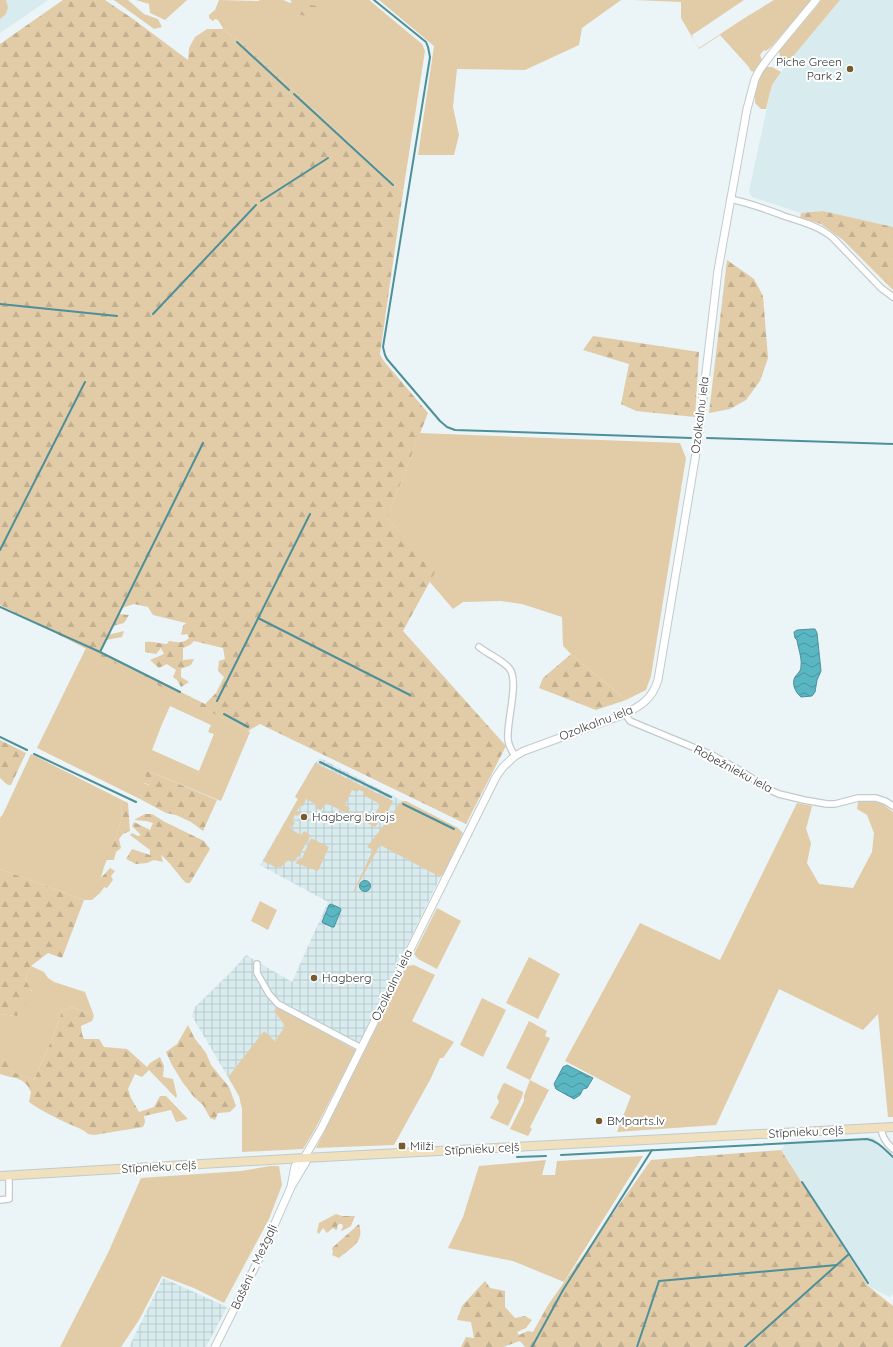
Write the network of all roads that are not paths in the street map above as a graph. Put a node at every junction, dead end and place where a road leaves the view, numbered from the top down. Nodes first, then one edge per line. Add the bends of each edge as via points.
1 (816, 0) edge
2 (730, 199) junction
3 (893, 297) edge
4 (479, 647) dead end
5 (625, 714) junction
6 (515, 756) junction
7 (893, 806) edge
8 (257, 964) dead end
9 (361, 1048) junction
10 (893, 1127) edge
11 (881, 1128) junction
12 (893, 1149) edge
13 (304, 1158) junction
14 (10, 1175) junction
15 (0, 1176) edge
16 (0, 1200) edge
17 (215, 1347) edge

1 - 2 street, Ozolkalnu iela via 768,57 755,79
2 - 3 street via 747,202 825,232
2 - 5 street, Ozolkalnu iela via 718,270 698,441 658,680 650,697
4 - 6 street via 510,669 513,678 508,741
5 - 6 street, Ozolkalnu iela
5 - 7 street, Robežnieku iela via 630,721 712,755 779,794 827,804 858,798 876,798
6 - 9 street, Ozolkalnu iela via 496,777
8 - 9 street via 257,974 278,1004
9 - 13 street, Ozolkalnu iela
10 - 11 main road, Stīpnieku ceļš
11 - 12 street via 882,1135
11 - 13 main road, Stīpnieku ceļš
13 - 14 main road, Stīpnieku ceļš
13 - 17 street, Bašēni – Mežgaļi via 306,1162 291,1187 261,1256
14 - 15 main road, Stīpnieku ceļš
14 - 16 street via 9,1199

